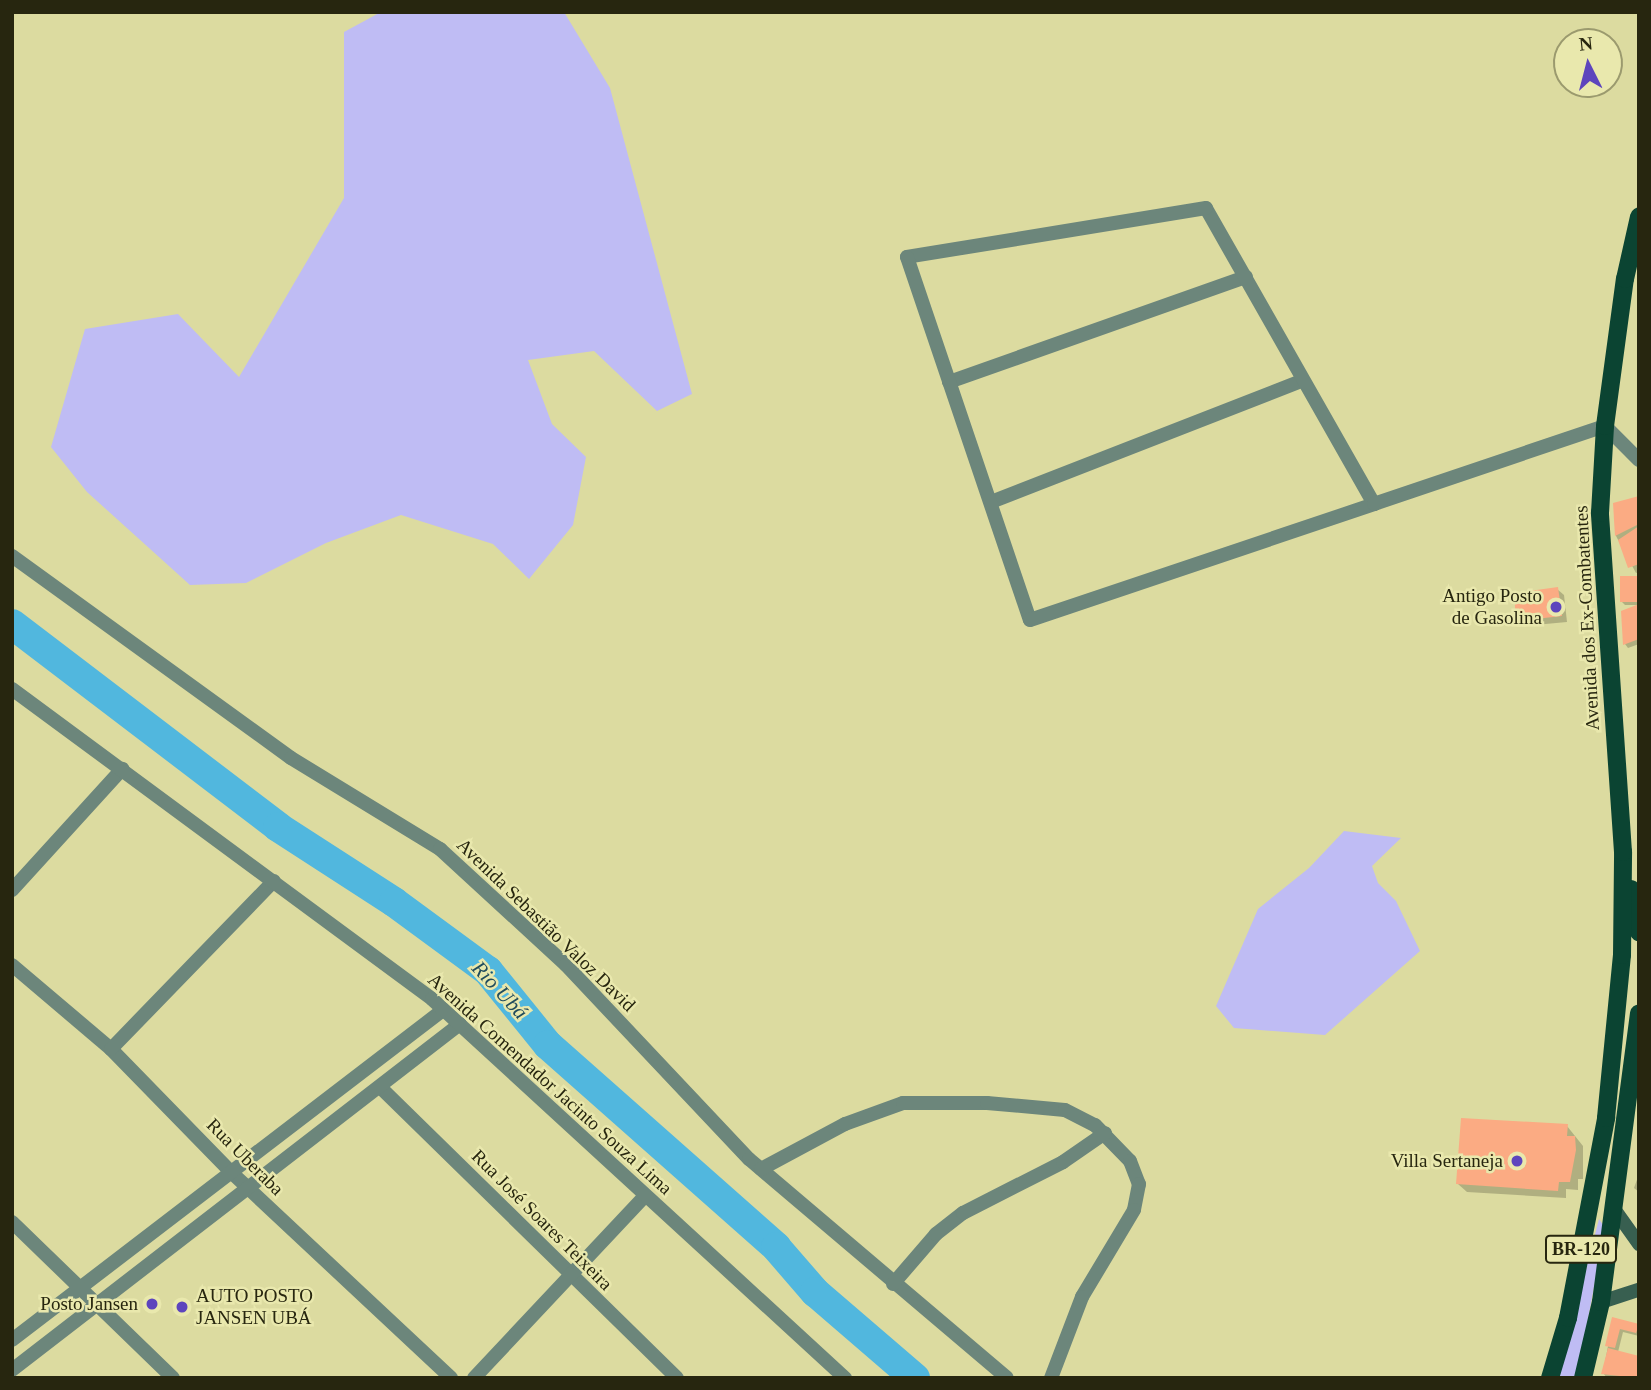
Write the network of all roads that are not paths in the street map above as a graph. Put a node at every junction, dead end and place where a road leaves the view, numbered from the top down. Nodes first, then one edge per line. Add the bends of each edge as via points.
1 (1639, 217) edge
2 (1246, 277) junction
3 (1301, 380) junction
4 (949, 382) junction
5 (1605, 426) junction
6 (1639, 460) edge
7 (990, 502) junction
8 (1374, 504) junction
9 (12, 556) edge
10 (12, 689) edge
11 (122, 769) junction
12 (1623, 852) junction
13 (274, 881) junction
14 (12, 890) edge
15 (1639, 931) edge
16 (1622, 955) junction
17 (12, 965) edge
18 (443, 1010) junction
19 (1639, 1013) edge
20 (460, 1024) junction
21 (111, 1049) junction
22 (381, 1088) junction
23 (1606, 1118) junction
24 (1105, 1133) junction
25 (761, 1169) junction
26 (232, 1173) junction
27 (250, 1190) junction
28 (645, 1196) junction
29 (1612, 1206) junction
30 (12, 1222) edge
31 (1639, 1244) edge
32 (569, 1277) junction
33 (893, 1284) junction
34 (80, 1289) junction
35 (1639, 1290) edge
36 (1601, 1302) junction
37 (98, 1304) junction
38 (12, 1340) edge
39 (12, 1370) edge
40 (173, 1378) edge
41 (451, 1378) edge
42 (474, 1378) edge
43 (677, 1378) edge
44 (845, 1378) edge
45 (1007, 1378) edge
46 (1051, 1378) edge
47 (1550, 1378) edge
48 (1583, 1378) edge

1 - 5 main road, Avenida dos Ex-Combatentes / BR-120 via 1625,279
2 - 3 street
2 - 4 street
2 - 4 street via 1206,208 907,257
3 - 7 street
3 - 8 street
4 - 7 street
5 - 6 street
5 - 8 street
5 - 12 main road, Avenida dos Ex-Combatentes / BR-120 via 1600,513 1603,600
7 - 8 street via 1030,620
9 - 25 street, Avenida Sebastião Valoz David via 291,758 440,849 566,965
10 - 11 street, Avenida Comendador Jacinto Souza Lima
11 - 13 street, Avenida Comendador Jacinto Souza Lima
11 - 14 street
12 - 15 main road, Avenida dos Ex-Combatentes / BR-120
12 - 16 main road, Avenida dos Ex-Combatentes / BR-120
13 - 18 street, Avenida Comendador Jacinto Souza Lima
13 - 21 street
15 - 16 street
16 - 23 main road, Avenida dos Ex-Combatentes / BR-120
17 - 21 street, Rua Uberaba
18 - 20 street, Avenida Comendador Jacinto Souza Lima
18 - 26 street
19 - 29 main road, BR-120
20 - 22 street
20 - 28 street, Avenida Comendador Jacinto Souza Lima
21 - 26 street, Rua Uberaba
22 - 27 street
22 - 32 street, Rua José Soares Teixeira
23 - 29 main road via 1606,1186
23 - 47 main road, Avenida dos Ex-Combatentes / BR-120 via 1568,1318
24 - 25 street via 1065,1110 987,1102 903,1103 845,1124
24 - 33 street via 1063,1162 963,1213 936,1234
24 - 46 street via 1130,1161 1139,1184 1134,1210 1082,1297
25 - 33 street, Avenida Sebastião Valoz David
26 - 27 street, Rua Uberaba
26 - 34 street
27 - 37 street
27 - 41 street, Rua Uberaba
28 - 32 street
28 - 44 street, Avenida Comendador Jacinto Souza Lima
29 - 31 main road, BR-120
29 - 36 main road, BR-120
30 - 34 street
32 - 42 street
32 - 43 street, Rua José Soares Teixeira
33 - 45 street, Avenida Sebastião Valoz David
34 - 37 street
34 - 38 street
35 - 36 main road
36 - 48 main road, BR-120
37 - 39 street
37 - 40 street

